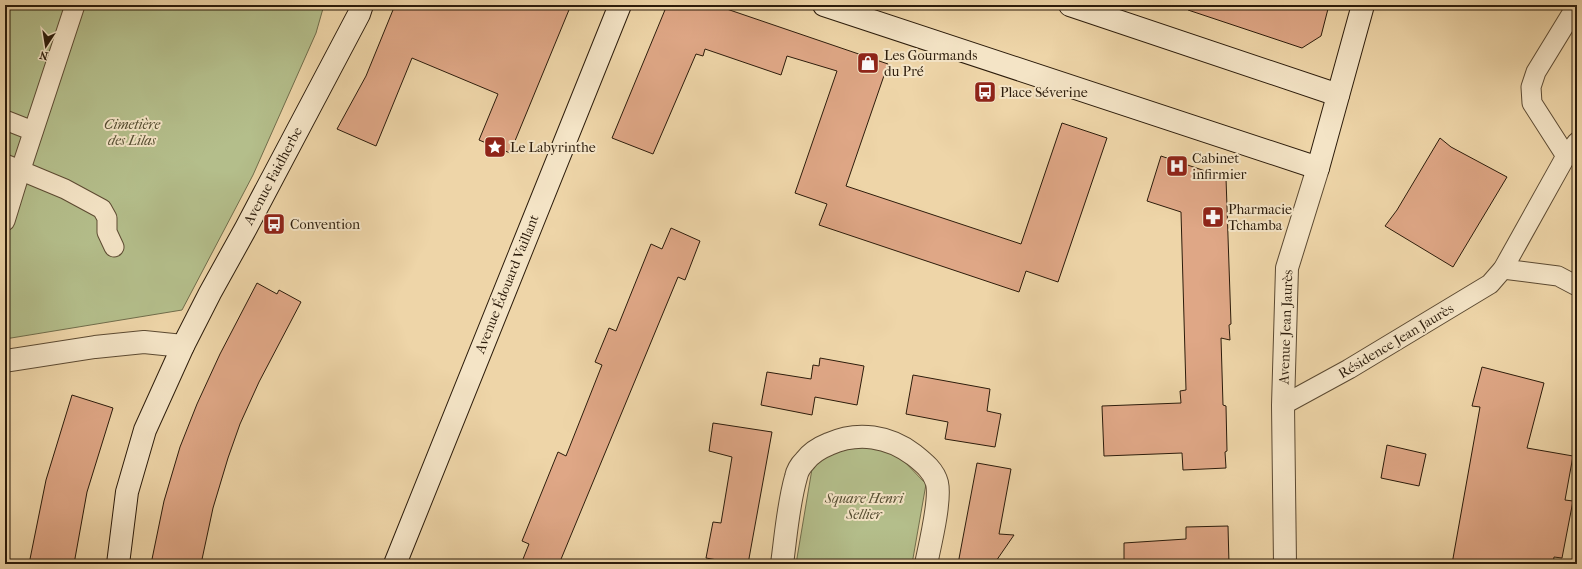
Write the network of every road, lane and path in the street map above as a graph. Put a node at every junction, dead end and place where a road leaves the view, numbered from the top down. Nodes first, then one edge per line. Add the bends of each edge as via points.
1 (75, 5) edge
2 (362, 5) edge
3 (620, 5) edge
4 (824, 5) edge
5 (1070, 5) edge
6 (1363, 5) edge
7 (1577, 5) edge
8 (1338, 95) junction
9 (5, 120) edge
10 (33, 131) junction
11 (1572, 149) edge
12 (13, 166) edge
13 (1318, 168) junction
14 (5, 221) edge
15 (114, 247) dead end
16 (1503, 269) junction
17 (1577, 286) edge
18 (183, 346) junction
19 (5, 361) edge
20 (1283, 405) junction
21 (118, 564) edge
22 (395, 564) edge
23 (782, 564) edge
24 (926, 564) edge
25 (1285, 564) edge

1 - 10 lane
2 - 18 street, Avenue Faidherbe
3 - 22 street, Avenue Édouard Vaillant
4 - 13 street
5 - 8 street
6 - 8 street, Avenue Jean Jaurès
7 - 11 lane, Résidence Jean Jaurès via 1536,72 1531,87 1532,103
8 - 13 street, Avenue Jean Jaurès
9 - 10 lane
10 - 12 lane
11 - 16 lane, Résidence Jean Jaurès
12 - 14 lane
12 - 15 lane via 102,209 107,218 107,232
13 - 20 street, Avenue Jean Jaurès via 1287,268
16 - 17 lane via 1558,276
16 - 20 lane, Résidence Jean Jaurès via 1490,284 1349,369
18 - 19 street via 144,342
18 - 21 street, Avenue Faidherbe via 145,430 127,492
20 - 25 street, Avenue Jean Jaurès
23 - 24 street via 796,476 804,462 822,446 857,436 875,437 905,448 932,472 937,483 938,496

